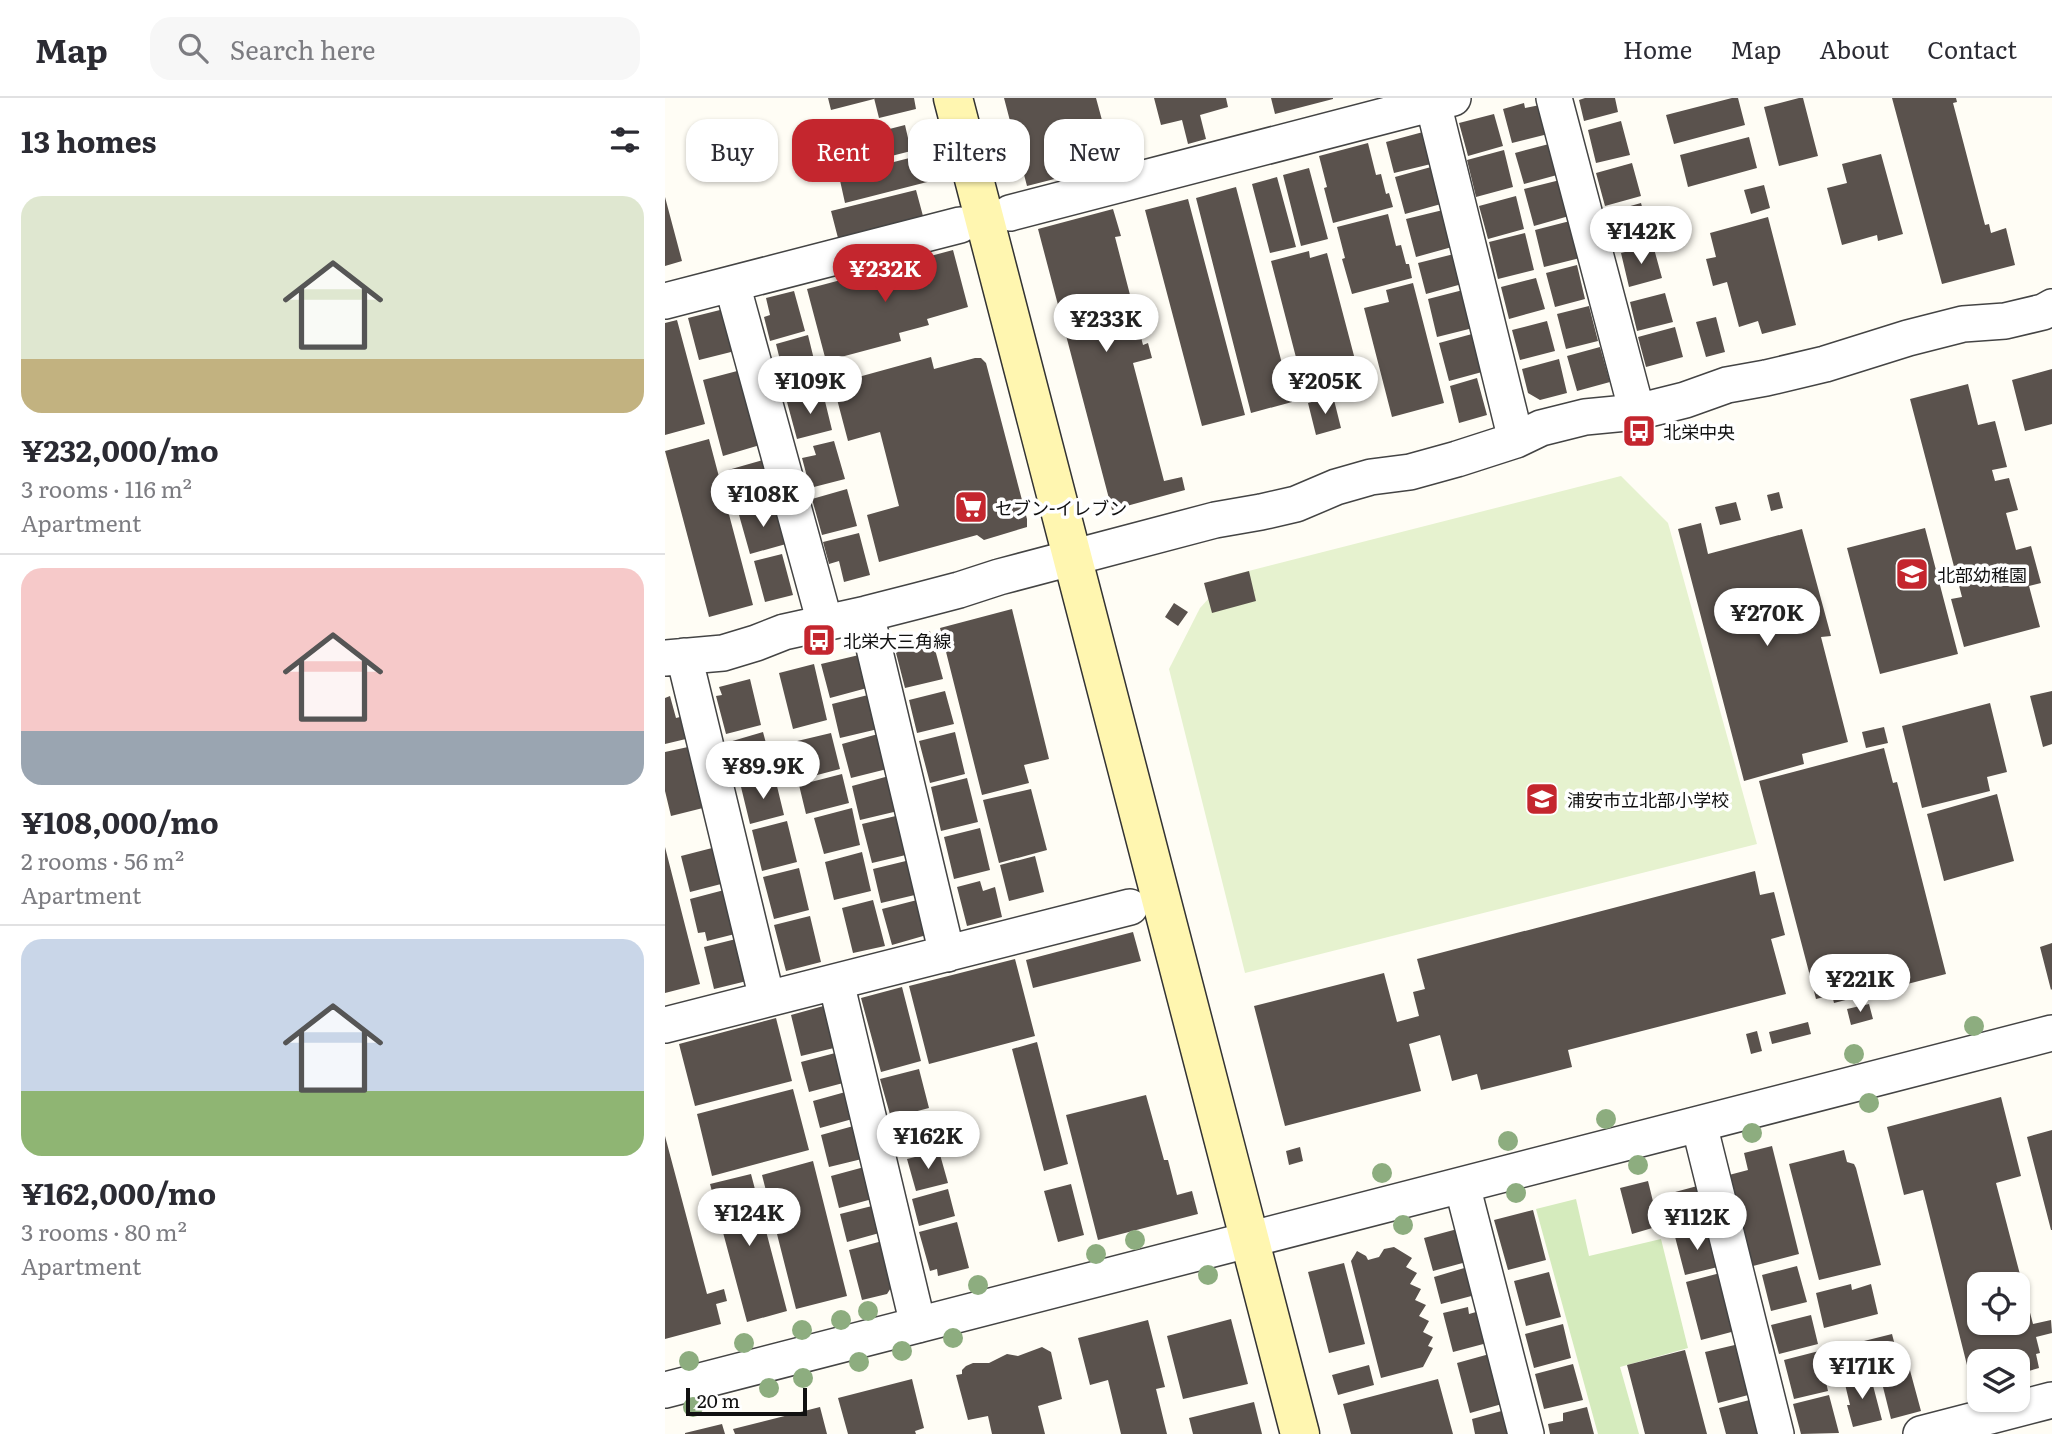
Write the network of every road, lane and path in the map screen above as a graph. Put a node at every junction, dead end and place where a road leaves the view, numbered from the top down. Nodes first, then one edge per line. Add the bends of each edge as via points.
1 (953, 98) edge
2 (1554, 98) edge
3 (1443, 101) edge
4 (1010, 212) dead end
5 (960, 225) dead end
6 (732, 284) junction
7 (665, 301) edge
8 (2052, 307) edge
9 (1637, 412) junction
10 (1516, 440) junction
11 (1072, 558) junction
12 (866, 614) junction
13 (825, 623) junction
14 (674, 657) edge
15 (1131, 906) dead end
16 (947, 954) junction
17 (836, 982) junction
18 (767, 999) junction
19 (665, 1026) edge
20 (2052, 1032) edge
21 (1699, 1124) junction
22 (1462, 1185) junction
23 (1249, 1240) junction
24 (918, 1325) junction
25 (665, 1391) edge
26 (2052, 1401) edge
27 (1300, 1434) edge
28 (1527, 1434) edge
29 (1776, 1434) edge
30 (1921, 1434) edge

1 - 11 street
2 - 9 street
3 - 4 street
3 - 10 street
5 - 6 street
6 - 7 street
6 - 13 street
8 - 9 street via 2005,321 1963,324
9 - 10 street via 1585,417
10 - 11 street via 1434,466 1336,487 1296,504
11 - 12 street
11 - 23 street
12 - 13 street
12 - 16 street
13 - 14 street via 723,653
14 - 18 street
15 - 16 street
16 - 17 street
17 - 18 street
17 - 24 street
18 - 19 street
20 - 21 street
21 - 22 street
21 - 29 street
22 - 23 street
22 - 28 street
23 - 24 street
23 - 27 street
24 - 25 street
26 - 30 street

